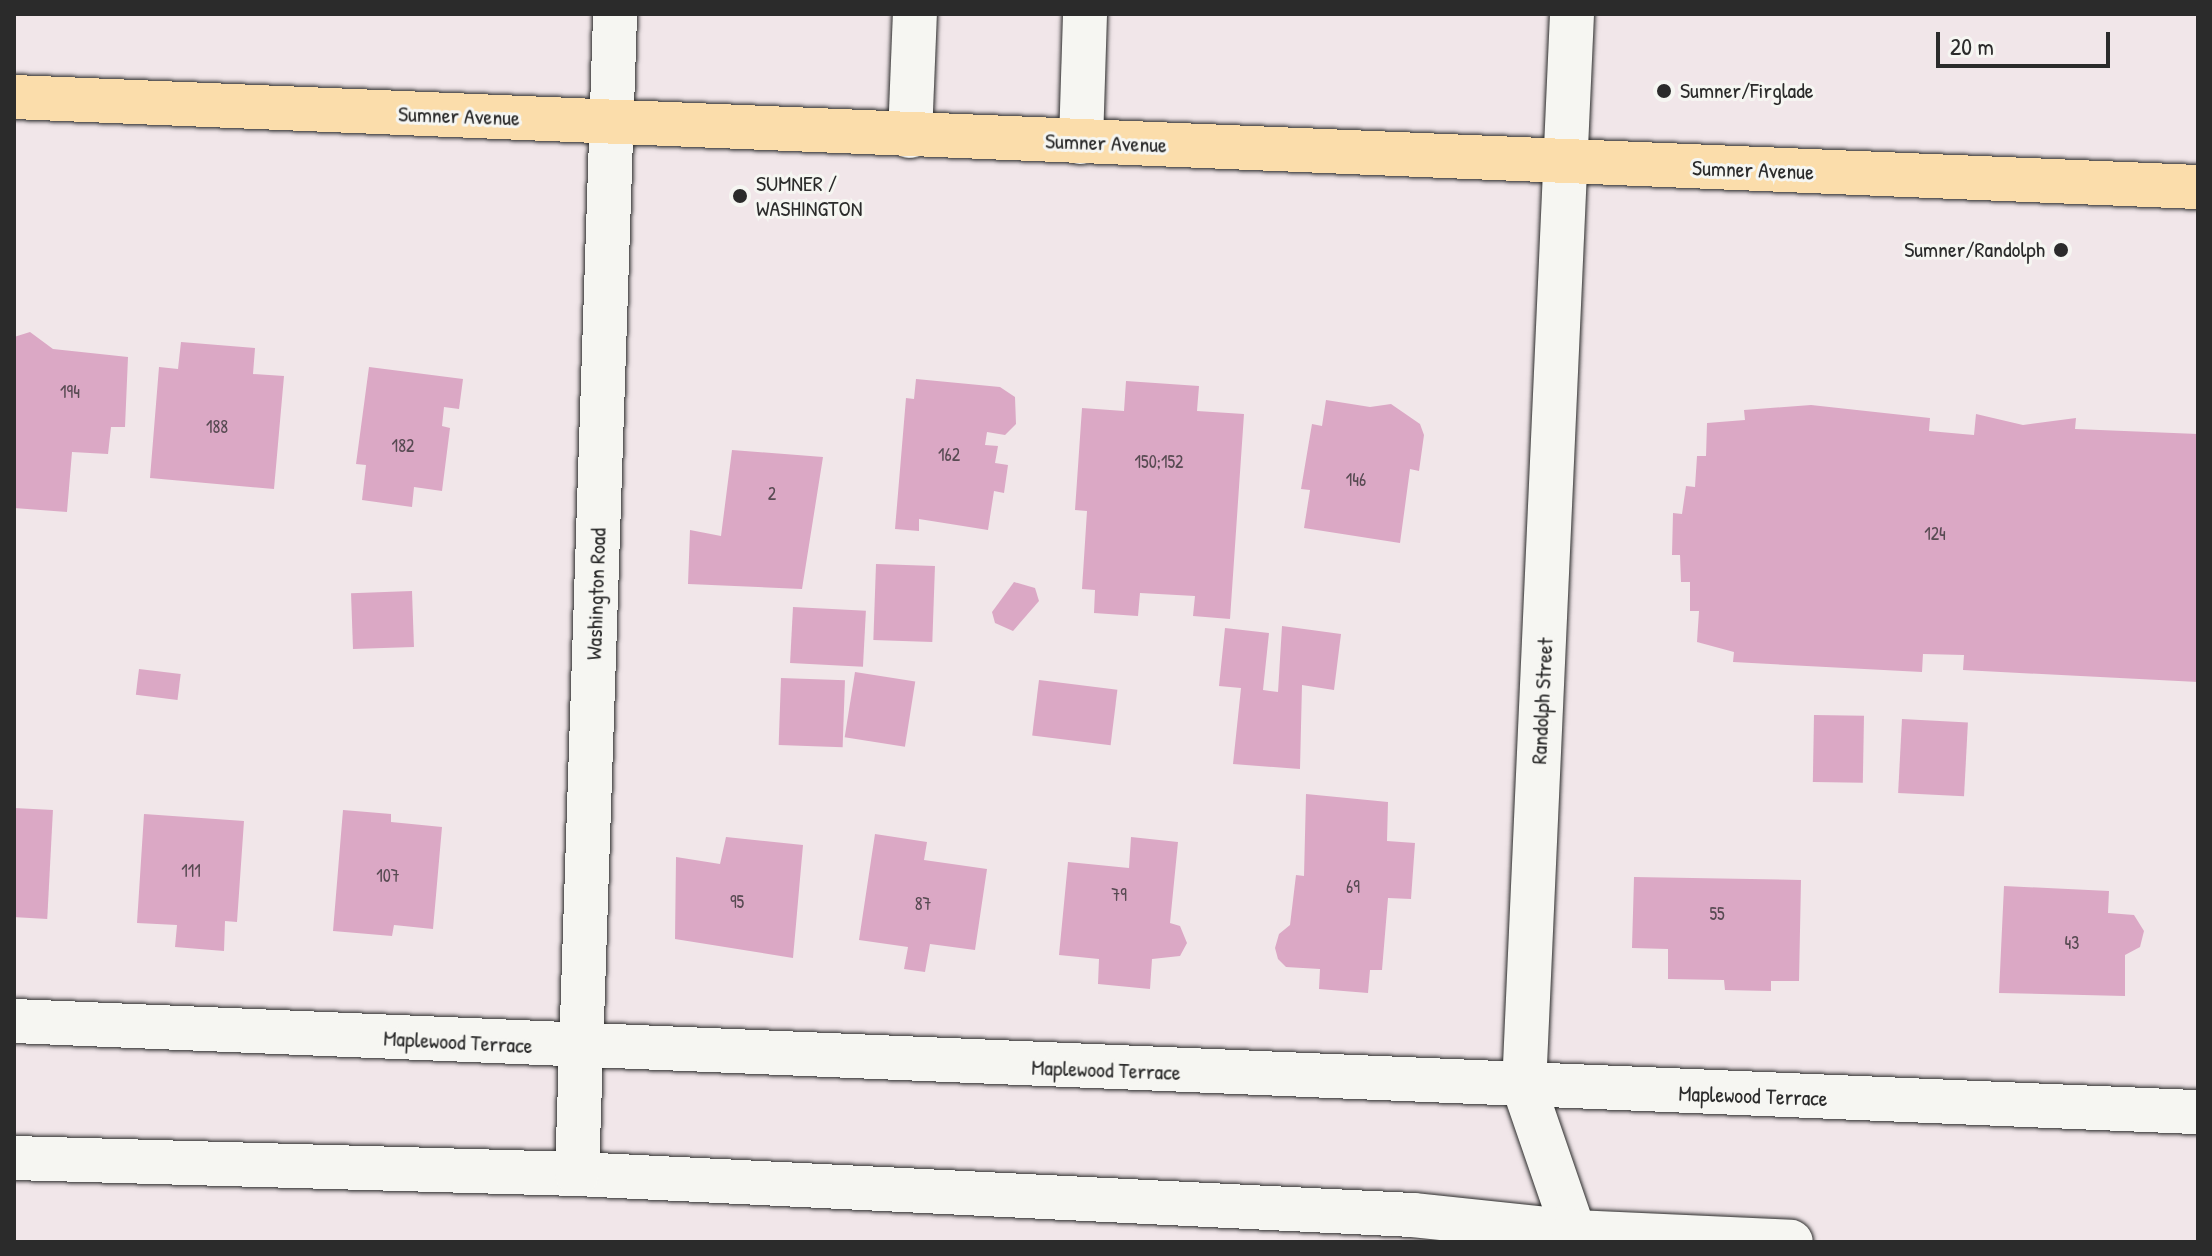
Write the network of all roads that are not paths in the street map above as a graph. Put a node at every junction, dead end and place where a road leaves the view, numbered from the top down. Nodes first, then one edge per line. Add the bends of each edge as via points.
1 (615, 14) edge
2 (915, 14) edge
3 (1085, 14) edge
4 (1572, 14) edge
5 (14, 97) edge
6 (610, 123) junction
7 (910, 136) junction
8 (1081, 142) junction
9 (1568, 162) junction
10 (2198, 187) edge
11 (14, 1021) edge
12 (578, 1047) junction
13 (1524, 1087) junction
14 (2198, 1112) edge
15 (14, 1158) edge
16 (577, 1174) junction
17 (1389, 1228) edge
18 (1581, 1239) edge
19 (1791, 1242) edge

1 - 6 street, Washington Road
2 - 7 street
3 - 8 street
4 - 9 street, Randolph Street
5 - 6 main road, Sumner Avenue
6 - 7 main road, Sumner Avenue
6 - 12 street, Washington Road
7 - 8 main road, Sumner Avenue
8 - 9 main road, Sumner Avenue
9 - 10 main road, Sumner Avenue
9 - 13 street, Randolph Street
11 - 12 street, Maplewood Terrace
12 - 13 street, Maplewood Terrace
12 - 16 street, Washington Road
13 - 14 street, Maplewood Terrace
13 - 18 street, Randolph Street
15 - 16 street
16 - 17 street
17 - 18 street
18 - 19 street

